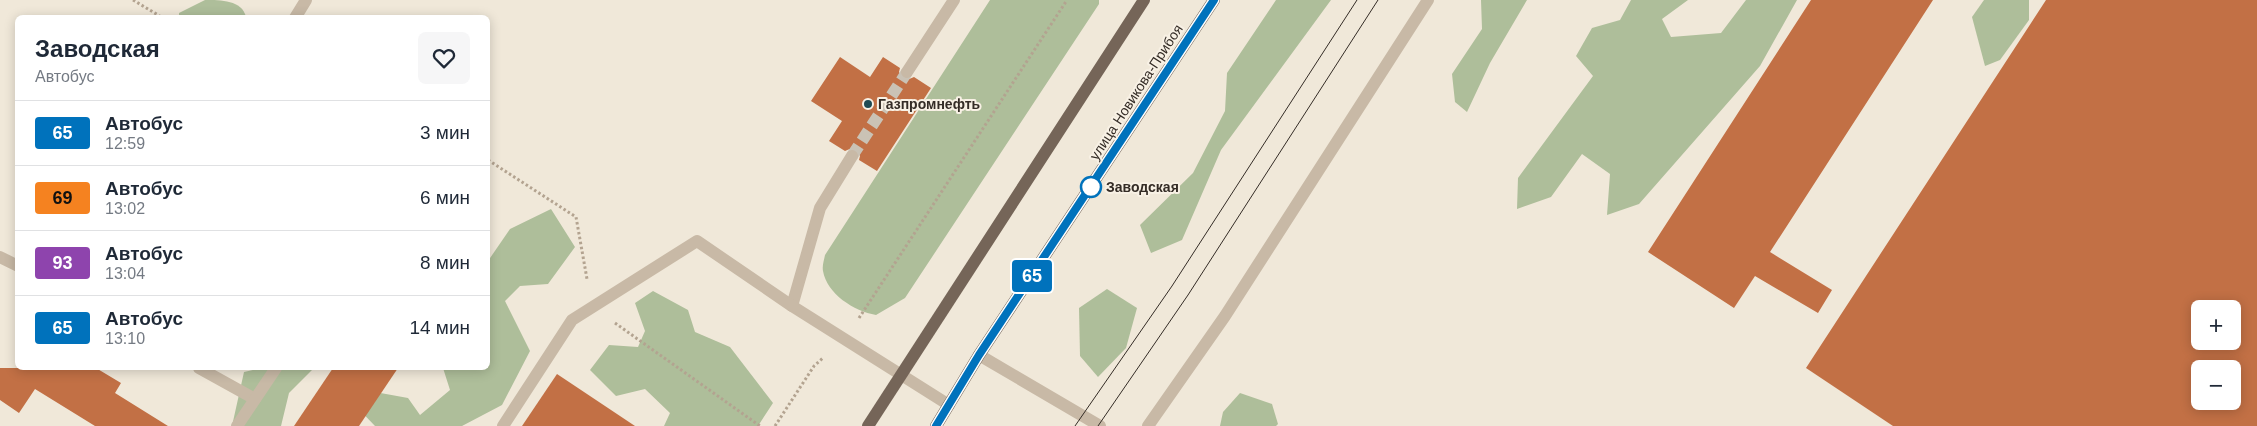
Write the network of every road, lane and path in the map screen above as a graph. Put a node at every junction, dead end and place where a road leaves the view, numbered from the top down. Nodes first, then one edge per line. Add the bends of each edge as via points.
1 (133, 0) edge
2 (306, 0) edge
3 (954, 0) edge
4 (1067, 0) edge
5 (1144, 0) edge
6 (1214, 0) edge
7 (1428, 0) edge
8 (157, 15) edge
9 (296, 15) edge
10 (907, 72) tunnel mouth
11 (852, 156) tunnel mouth
12 (0, 257) edge
13 (15, 264) edge
14 (792, 306) junction
15 (845, 339) junction
16 (979, 355) junction
17 (203, 370) edge
18 (275, 370) edge
19 (901, 375) junction
20 (255, 399) junction
21 (949, 405) junction
22 (237, 426) edge
23 (503, 426) edge
24 (775, 426) edge
25 (868, 426) edge
26 (936, 426) edge
27 (1100, 426) edge
28 (1148, 426) edge

1 - 8 path
2 - 9 street
3 - 10 street
4 - 15 path
5 - 19 main road
6 - 16 main road, улица Новикова-Прибоя
7 - 28 street via 1225,316
11 - 14 street via 820,208
12 - 13 street
14 - 15 street
14 - 23 street via 697,241 572,320
15 - 19 street
15 - 24 path via 814,366
16 - 21 main road, улица Новикова-Прибоя
16 - 27 street
17 - 20 street
18 - 20 street
19 - 21 street
19 - 25 main road
20 - 22 street
21 - 26 main road, улица Новикова-Прибоя

